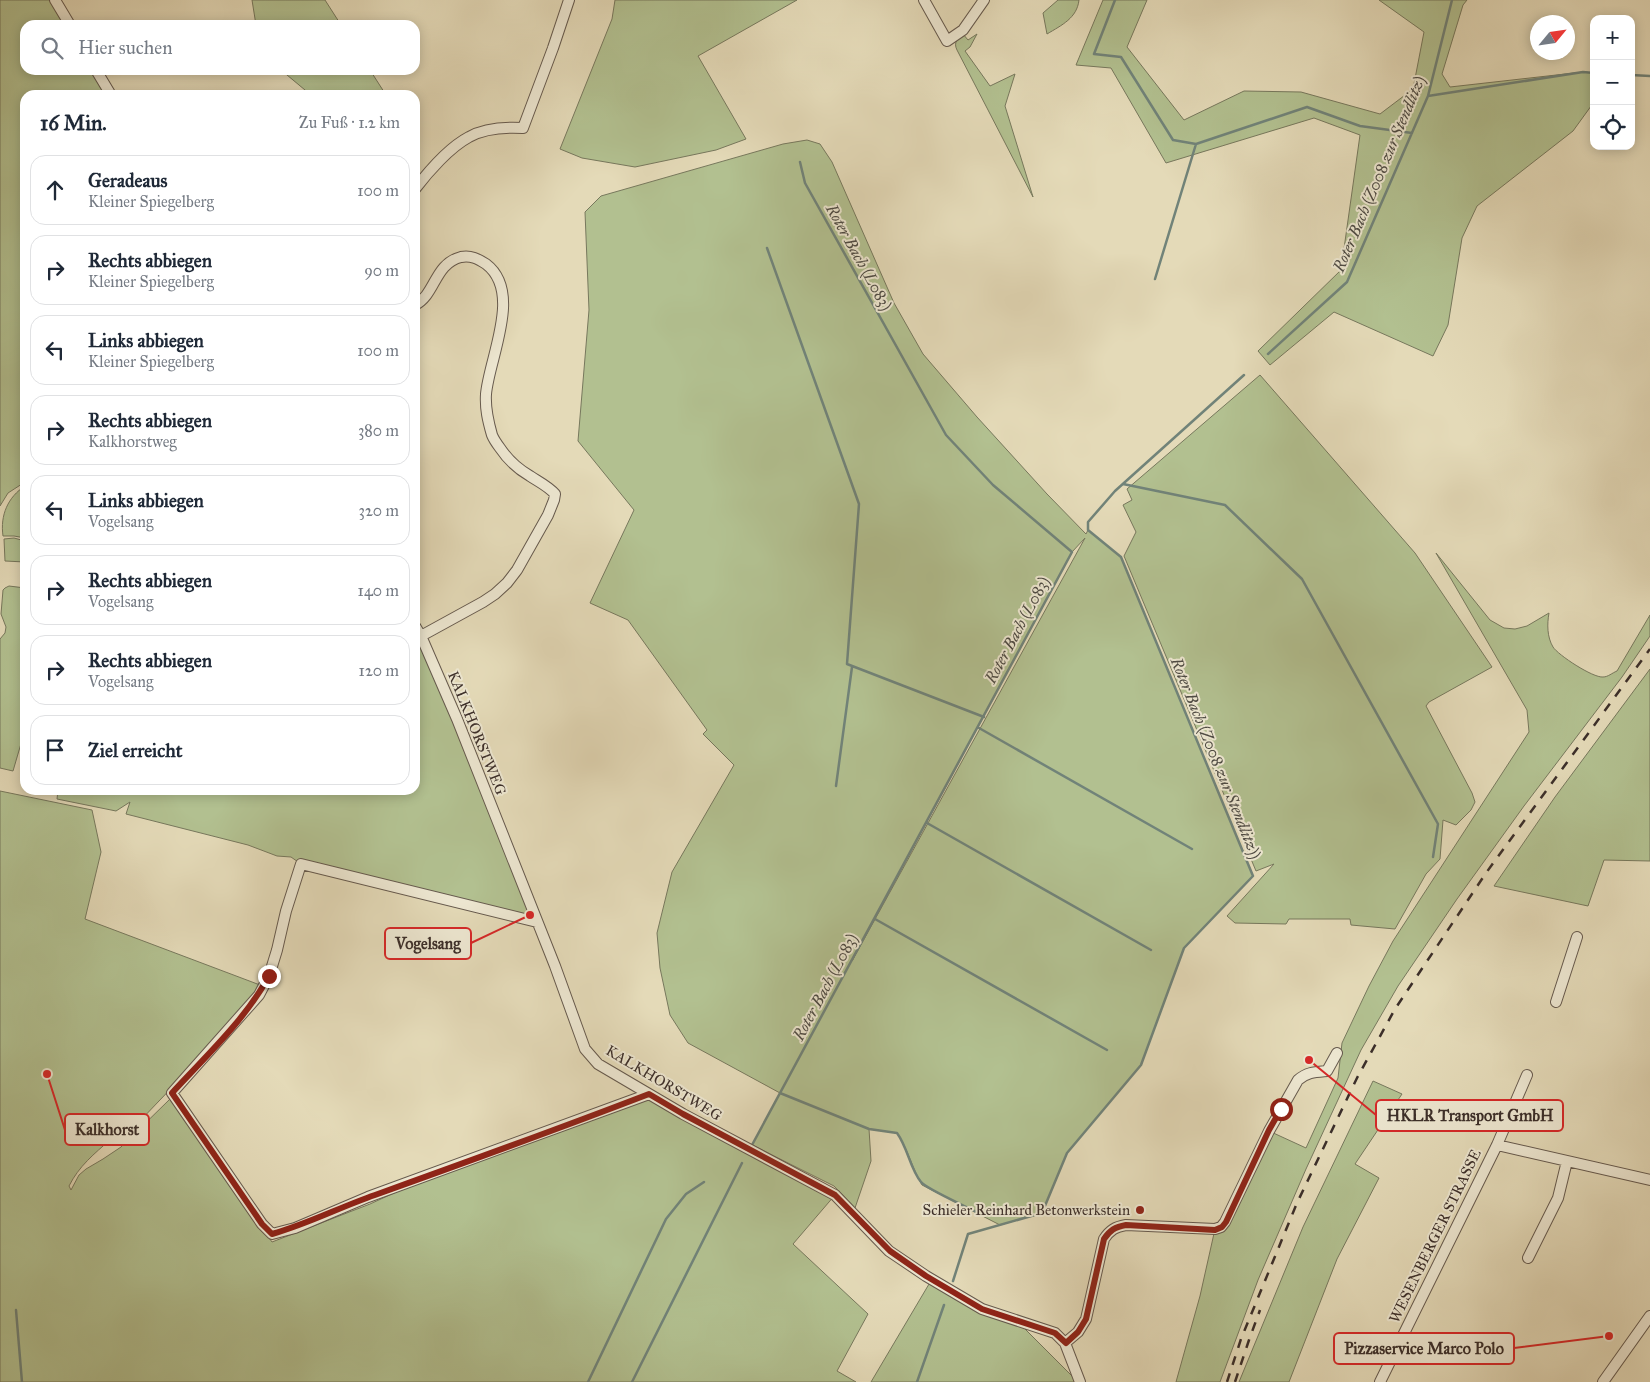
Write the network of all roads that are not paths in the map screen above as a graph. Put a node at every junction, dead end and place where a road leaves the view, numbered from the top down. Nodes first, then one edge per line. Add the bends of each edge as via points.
1 (55, 0) edge
2 (569, 0) edge
3 (924, 0) edge
4 (984, 0) edge
5 (67, 20) edge
6 (99, 75) edge
7 (108, 90) edge
8 (420, 183) edge
9 (420, 300) edge
10 (421, 636) joint
11 (536, 922) junction
12 (1577, 937) dead end
13 (1556, 1002) dead end
14 (1337, 1053) dead end
15 (1527, 1075) dead end
16 (649, 1094) junction
17 (1496, 1145) junction
18 (1567, 1162) junction
19 (1650, 1180) edge
20 (1528, 1258) dead end
21 (1650, 1316) edge
22 (1066, 1343) junction
23 (1080, 1382) edge
24 (1380, 1382) edge
25 (1603, 1382) edge

1 - 5 street
2 - 8 street via 523,128 484,131 468,137 439,160
3 - 4 street via 947,40 963,30
6 - 7 street
9 - 10 street via 440,270 462,257 474,257 498,278 504,298 503,315 486,392 486,413 493,438 507,460 555,494 548,515 518,570 507,583 483,602
10 - 11 street, KALKHORSTWEG
11 - 16 street, KALKHORSTWEG via 585,1048 598,1064
11 - 16 street via 301,864 278,948 259,995 172,1093 272,1234
12 - 13 street
14 - 22 street via 1327,1071 1303,1075 1298,1080 1269,1130 1222,1227 1215,1230 1126,1225 1108,1232 1086,1319
15 - 17 street, WESENBERGER STRASSE
16 - 22 street, KALKHORSTWEG via 835,1195 890,1251 926,1276 982,1309 1055,1333
17 - 18 street
17 - 24 street, WESENBERGER STRASSE
18 - 19 street
18 - 20 street via 1558,1198
21 - 25 street
22 - 23 street

